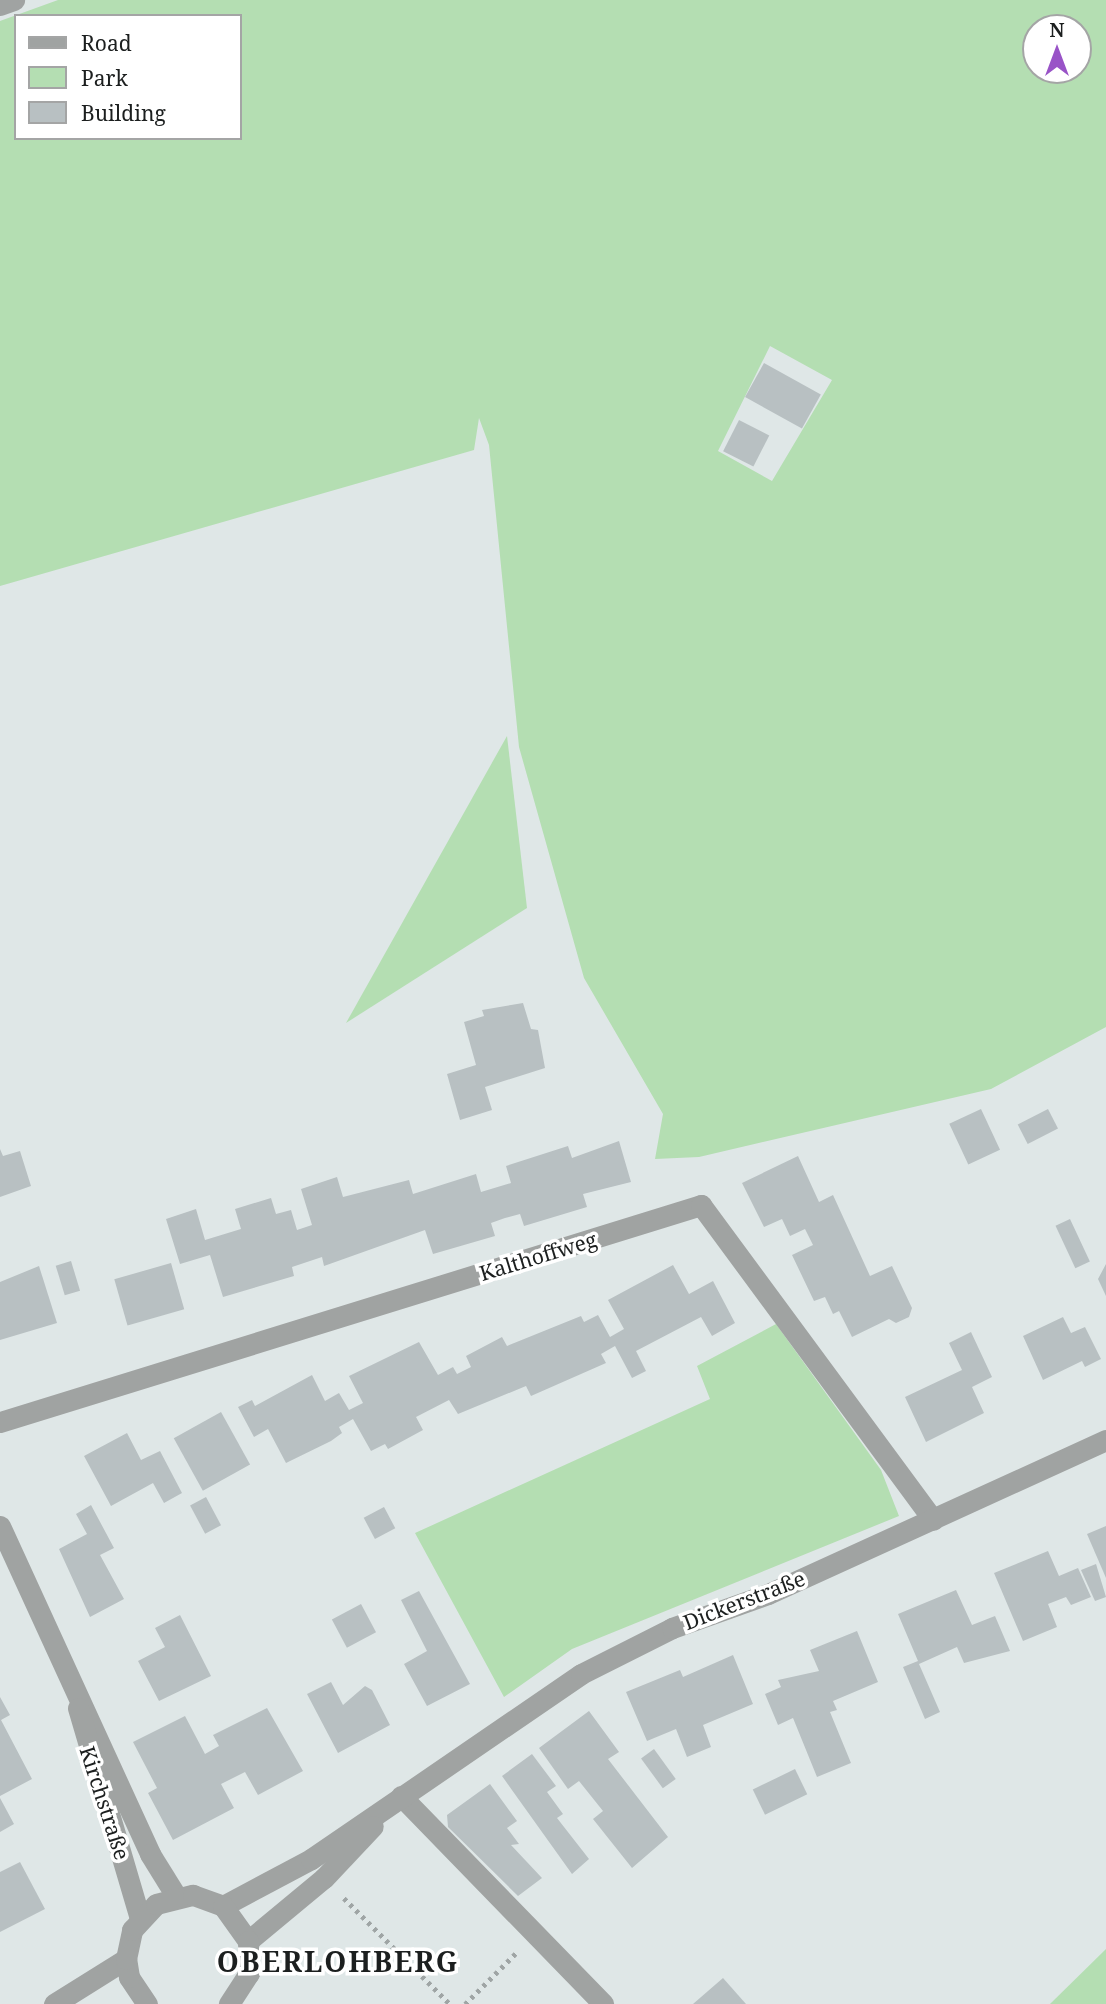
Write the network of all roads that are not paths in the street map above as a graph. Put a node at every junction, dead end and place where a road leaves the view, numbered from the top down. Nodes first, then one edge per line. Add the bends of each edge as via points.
1 (14, 0) edge
2 (0, 5) edge
3 (0, 1422) edge
4 (1106, 1440) edge
5 (933, 1520) junction
6 (0, 1526) edge
7 (75, 1688) junction
8 (401, 1796) junction
9 (176, 1896) junction
10 (223, 1906) junction
11 (140, 1918) junction
12 (248, 1941) junction
13 (125, 1959) junction
14 (140, 2002) edge
15 (232, 2003) edge
16 (54, 2004) edge
17 (603, 2004) edge

1 - 2 street
3 - 5 street, Kalthoffweg via 701,1205
4 - 5 street, Dickerstraße
5 - 8 street, Dickerstraße via 768,1594 672,1628 581,1674
6 - 7 street, Kirchstraße
7 - 9 street, Kirchstraße via 150,1854
7 - 11 street, Kirchstraße via 82,1733
8 - 10 street, Dickerstraße via 256,1892
8 - 12 street, Dickerstraße via 324,1878
8 - 17 street
9 - 10 street via 192,1895
9 - 11 street
10 - 12 street
11 - 13 street
12 - 15 street via 249,1973
13 - 14 street
13 - 16 street

